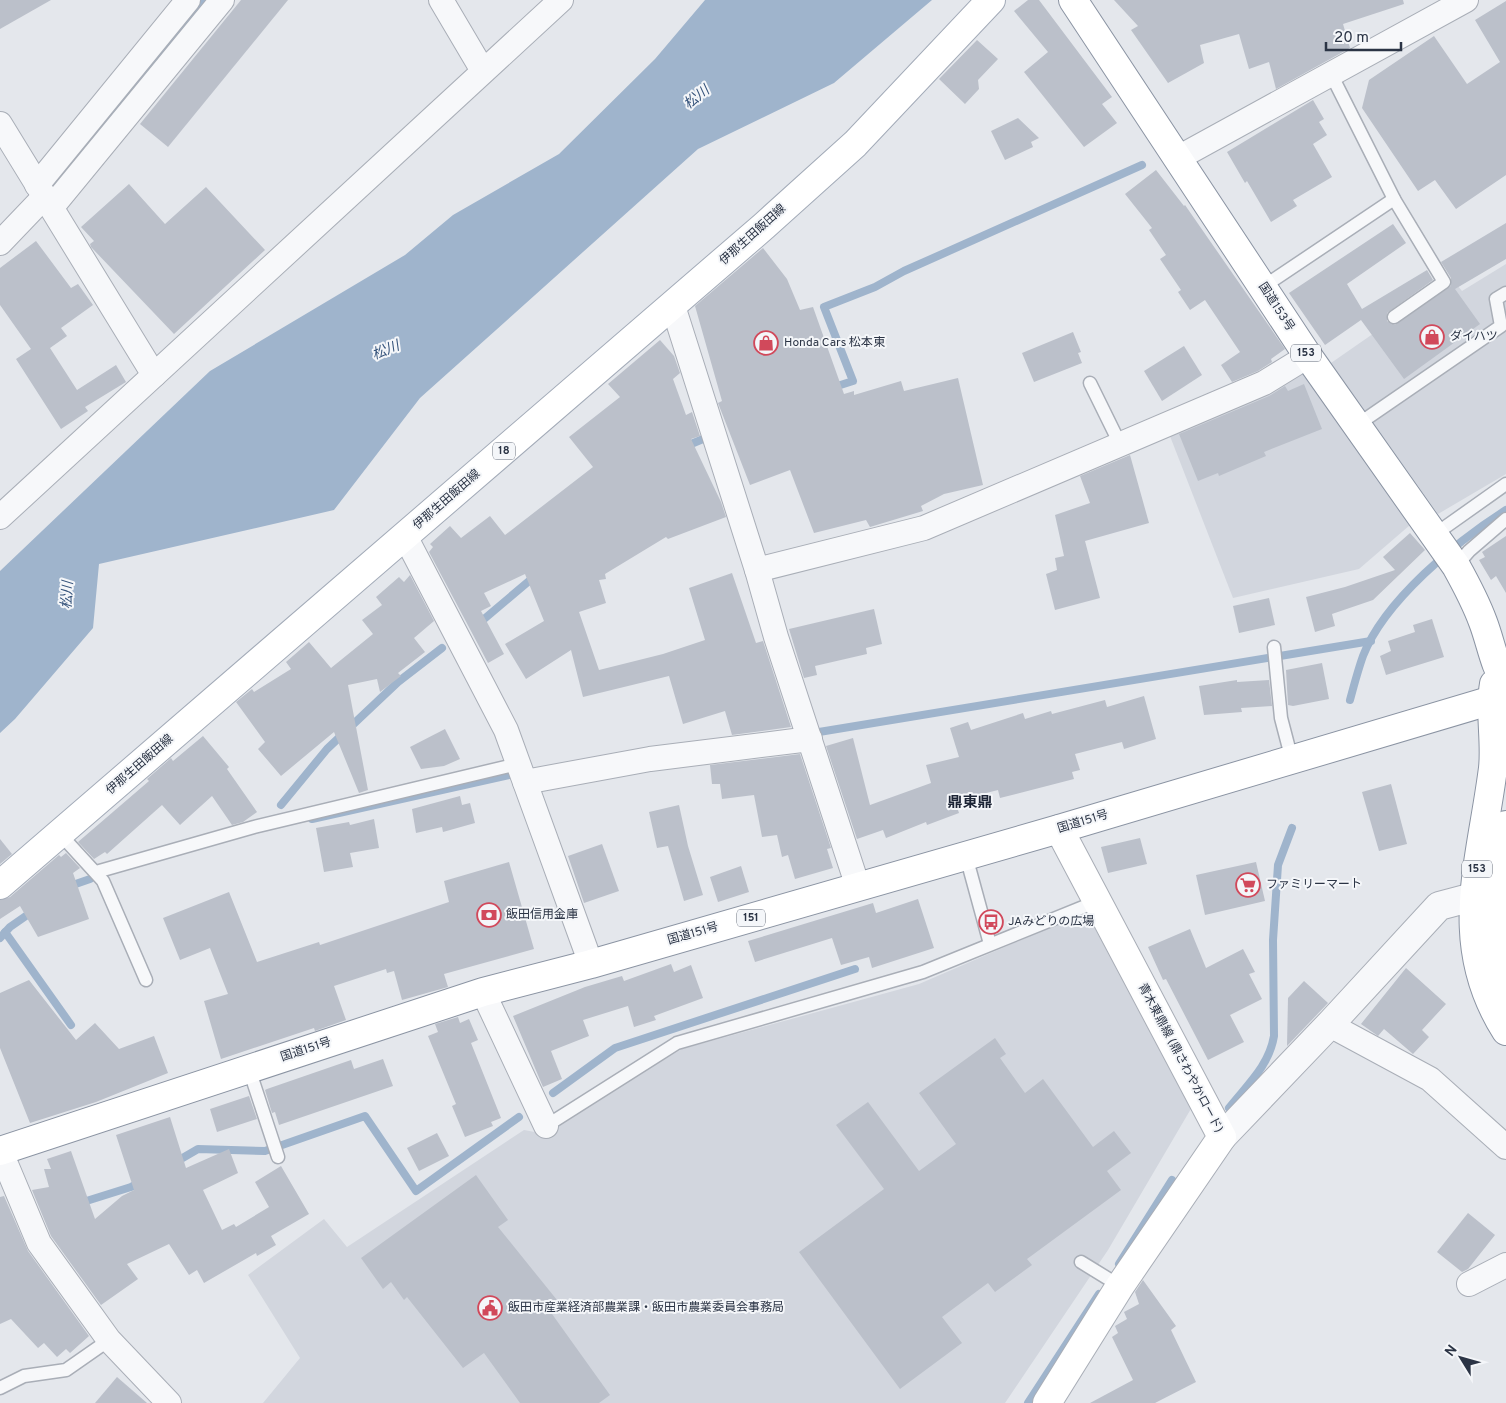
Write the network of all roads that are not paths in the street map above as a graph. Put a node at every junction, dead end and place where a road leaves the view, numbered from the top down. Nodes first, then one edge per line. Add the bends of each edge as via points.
1 (188, 0) edge
2 (222, 0) edge
3 (441, 0) edge
4 (561, 0) edge
5 (991, 0) edge
6 (1073, 0) edge
7 (1466, 0) edge
8 (483, 71) junction
9 (1331, 74) junction
10 (0, 124) edge
11 (1178, 158) junction
12 (45, 196) junction
13 (1394, 199) junction
14 (0, 244) edge
15 (1262, 287) junction
16 (1506, 293) edge
17 (673, 306) junction
18 (1394, 317) dead end
19 (1308, 356) junction
20 (154, 376) junction
21 (1090, 383) dead end
22 (1357, 424) junction
23 (1120, 444) junction
24 (1506, 484) edge
25 (0, 517) edge
26 (1506, 519) edge
27 (405, 536) junction
28 (1446, 551) junction
29 (757, 570) junction
30 (1274, 646) dead end
31 (1500, 688) edge
32 (810, 739) junction
33 (1292, 760) junction
34 (522, 773) junction
35 (1506, 825) edge
36 (1060, 829) junction
37 (60, 834) junction
38 (966, 856) junction
39 (96, 872) junction
40 (0, 885) edge
41 (858, 887) junction
42 (1473, 896) junction
43 (1098, 901) junction
44 (990, 944) junction
45 (591, 964) junction
46 (146, 980) dead end
47 (483, 992) junction
48 (1506, 995) edge
49 (1332, 1022) junction
50 (1506, 1031) edge
51 (249, 1069) junction
52 (546, 1126) joint
53 (1222, 1137) junction
54 (1506, 1147) edge
55 (0, 1151) edge
56 (278, 1157) dead end
57 (1081, 1262) dead end
58 (1506, 1265) edge
59 (1468, 1284) dead end
60 (1120, 1286) junction
61 (109, 1340) junction
62 (0, 1388) edge
63 (169, 1403) edge
64 (1047, 1403) edge

1 - 12 street
2 - 12 street
3 - 8 street
4 - 8 street
5 - 17 main road, 伊那生田飯田線 / 18 via 854,144
6 - 11 main road, 国道153号 / 153
7 - 9 street
8 - 20 street
9 - 11 street
9 - 13 lane
10 - 12 street
11 - 15 main road, 国道153号 / 153
12 - 14 street
12 - 20 street
13 - 15 lane
13 - 18 lane via 1444,282
15 - 19 main road, 国道153号 / 153
16 - 22 lane via 1496,299 1501,326
17 - 27 main road, 伊那生田飯田線 / 18
17 - 29 street
19 - 22 main road, 国道153号 / 153
19 - 23 street via 1264,383
20 - 25 street
21 - 23 lane
22 - 28 main road, 国道153号 / 153
23 - 29 street via 924,528
24 - 28 lane
26 - 28 lane via 1469,551
27 - 34 street via 506,730
27 - 37 main road, 伊那生田飯田線 / 18
28 - 31 main road, 国道153号 / 153 via 1483,622
29 - 32 street
30 - 33 lane via 1282,718
31 - 33 main road, 国道151号 / 151
31 - 42 main road, 153 via 1493,765
32 - 34 street
32 - 41 street
33 - 36 main road, 国道151号 / 151
34 - 39 lane via 246,830
34 - 45 street
35 - 48 main road, 153 via 1496,923 1497,956
36 - 38 main road, 国道151号 / 151
36 - 43 main road, 青木東鼎線 (鼎さわやかロード)
37 - 39 lane
37 - 40 main road, 伊那生田飯田線 / 18
38 - 41 main road, 国道151号 / 151
38 - 44 lane
39 - 46 lane via 103,881
41 - 45 main road, 国道151号 / 151
42 - 49 street via 1439,906
42 - 50 main road, 153 via 1474,946 1481,982
43 - 44 lane
43 - 53 main road, 青木東鼎線 (鼎さわやかロード)
44 - 52 lane via 923,972 676,1043
45 - 47 main road, 国道151号 / 151
47 - 51 main road, 国道151号 / 151
47 - 52 street
49 - 53 street
49 - 54 street via 1341,1031 1430,1079
51 - 55 main road, 国道151号 / 151
51 - 56 lane
53 - 60 main road, 青木東鼎線 (鼎さわやかロード)
55 - 61 street via 39,1243
57 - 60 lane
58 - 59 street
60 - 64 main road, 青木東鼎線 (鼎さわやかロード)
61 - 62 lane via 66,1370 24,1376
61 - 63 street

